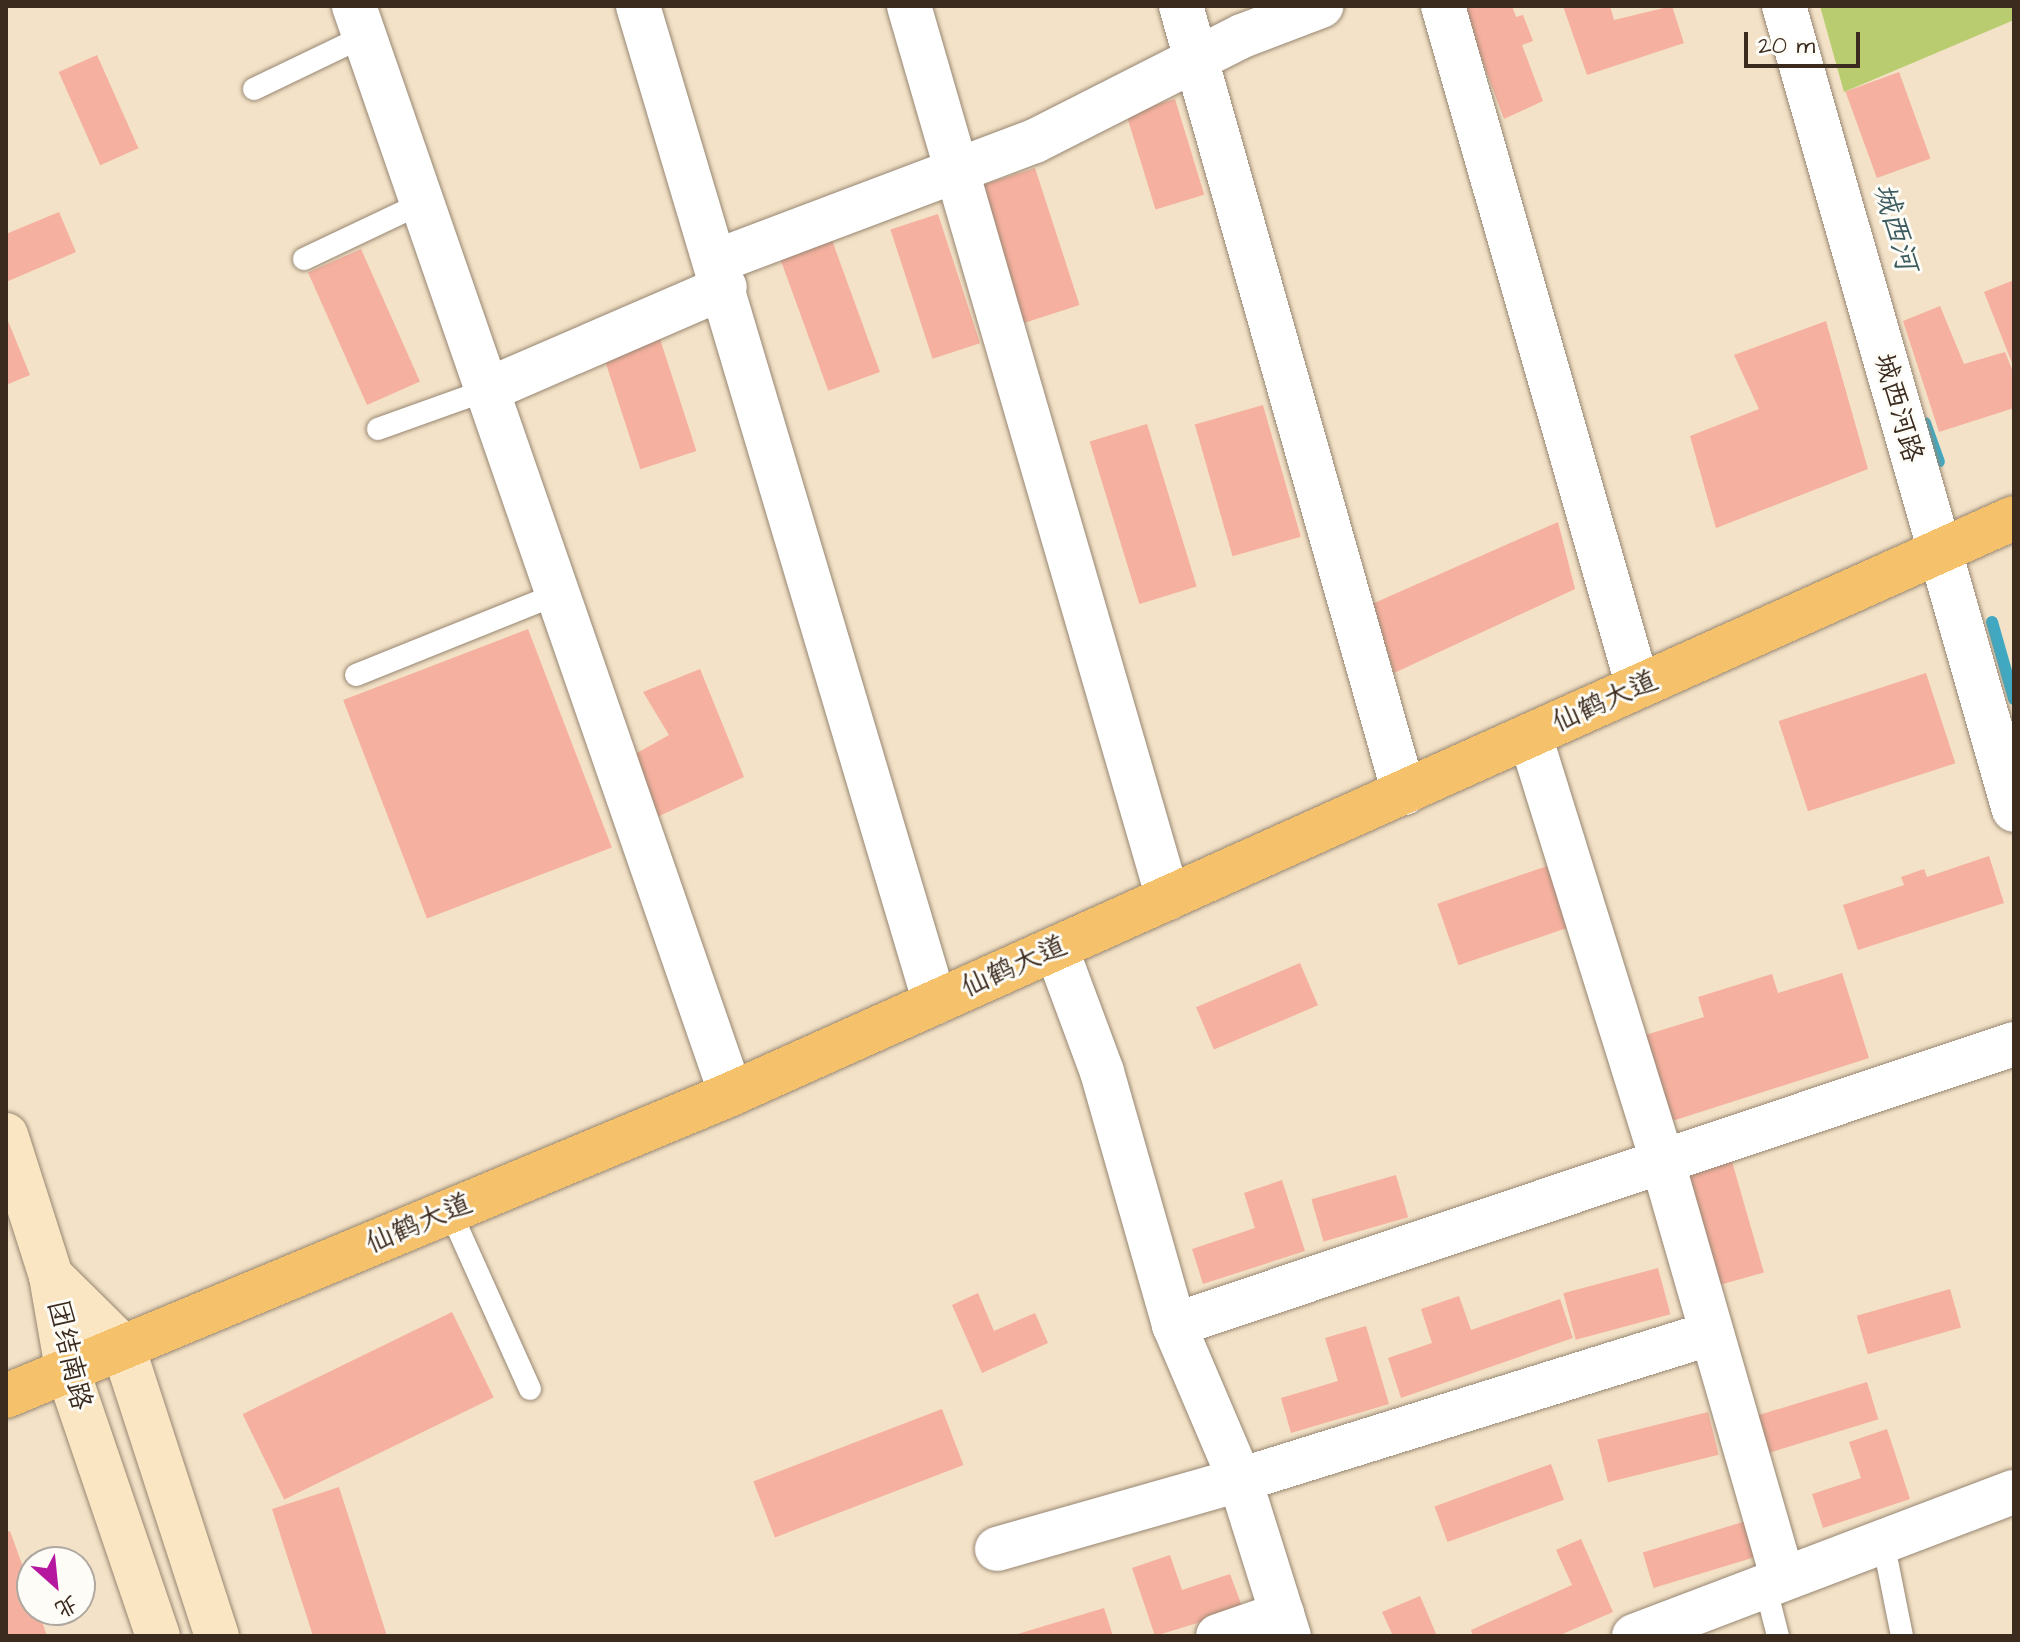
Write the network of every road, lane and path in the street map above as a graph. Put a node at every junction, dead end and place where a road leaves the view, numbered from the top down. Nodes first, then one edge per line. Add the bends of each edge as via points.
1 (638, 6) edge
2 (909, 6) edge
3 (1181, 6) edge
4 (1321, 6) edge
5 (1443, 6) edge
6 (1784, 6) edge
7 (359, 21) edge
8 (1196, 60) junction
9 (254, 89) dead end
10 (961, 172) junction
11 (422, 203) junction
12 (304, 259) dead end
13 (721, 274) junction
14 (487, 390) junction
15 (378, 429) dead end
16 (2014, 518) edge
17 (1939, 552) junction
18 (557, 594) junction
19 (356, 675) dead end
20 (1638, 687) junction
21 (1530, 736) junction
22 (1404, 793) junction
23 (2014, 810) edge
24 (1168, 898) junction
25 (1056, 948) junction
26 (935, 1003) junction
27 (2014, 1044) edge
28 (731, 1094) junction
29 (6, 1135) edge
30 (1662, 1160) junction
31 (450, 1211) junction
32 (51, 1276) junction
33 (1174, 1325) junction
34 (1712, 1333) junction
35 (123, 1347) junction
36 (67, 1369) junction
37 (530, 1389) dead end
38 (6, 1396) edge
39 (1240, 1480) junction
40 (2014, 1492) edge
41 (1883, 1541) junction
42 (997, 1549) dead end
43 (1774, 1582) junction
44 (1286, 1625) edge
45 (158, 1636) edge
46 (217, 1636) edge
47 (1218, 1636) edge
48 (1634, 1636) edge
49 (1778, 1636) edge
50 (1902, 1636) edge

1 - 13 street
2 - 10 street
3 - 8 street
4 - 8 street
5 - 20 street
6 - 17 street, 城西河路
7 - 9 lane
7 - 11 street
8 - 10 street
8 - 22 street
10 - 13 street
10 - 24 street
11 - 12 lane
11 - 14 street
13 - 14 street
13 - 26 street
14 - 15 lane
14 - 18 street
16 - 17 main road, 仙鹤大道
17 - 20 main road, 仙鹤大道
17 - 23 street, 城西河路
18 - 19 lane
18 - 28 street
20 - 21 main road, 仙鹤大道
21 - 22 main road, 仙鹤大道
21 - 30 street
22 - 24 main road, 仙鹤大道
24 - 25 main road, 仙鹤大道
25 - 26 main road, 仙鹤大道
25 - 33 street via 1102,1072
26 - 28 main road, 仙鹤大道
27 - 30 street
28 - 31 main road, 仙鹤大道
29 - 32 main road
30 - 33 street
30 - 34 street
31 - 35 main road, 仙鹤大道
31 - 37 lane
32 - 35 main road, 团结南路
32 - 36 main road, 团结南路
33 - 39 street
34 - 39 street
34 - 43 street
35 - 36 main road, 仙鹤大道
35 - 46 main road, 团结南路
36 - 38 main road, 仙鹤大道
36 - 45 main road, 团结南路
39 - 42 street
39 - 44 street
40 - 41 street
41 - 43 street
41 - 50 lane
43 - 48 street
43 - 49 lane
44 - 47 street

